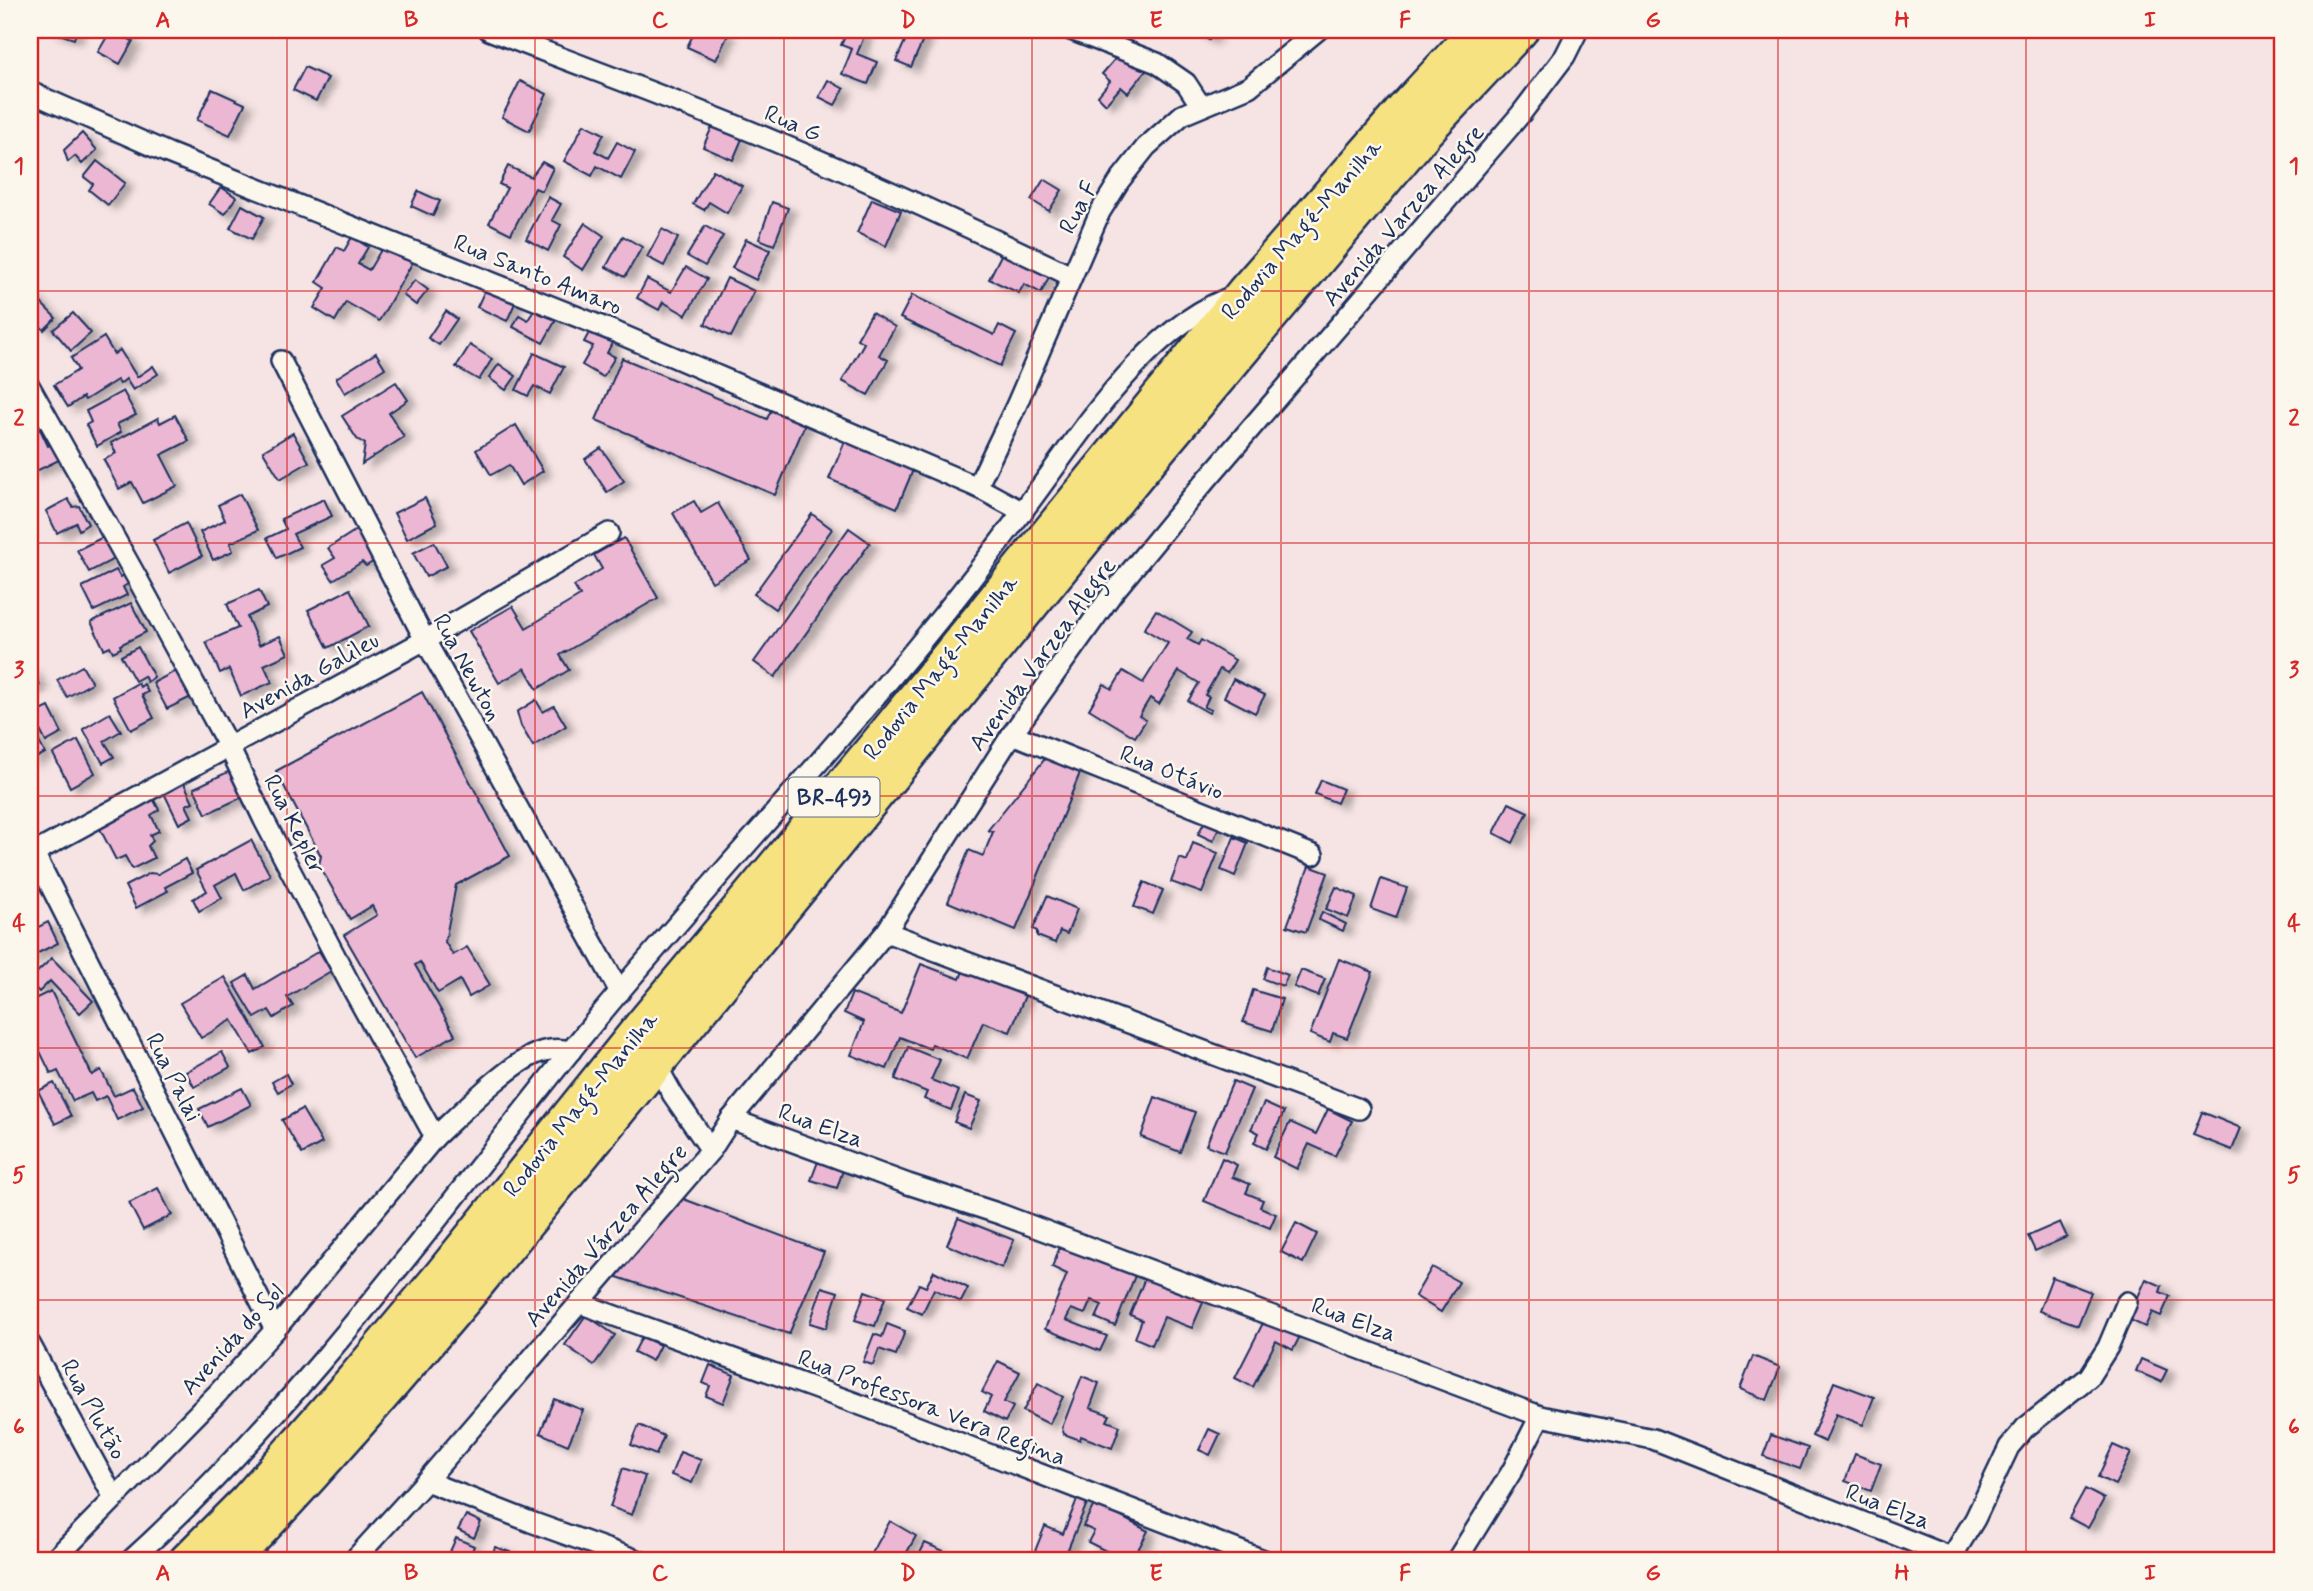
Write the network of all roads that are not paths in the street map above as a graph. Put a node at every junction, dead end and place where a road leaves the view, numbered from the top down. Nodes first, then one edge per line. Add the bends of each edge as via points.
1 (489, 30) edge
2 (1071, 30) edge
3 (1318, 30) edge
4 (1478, 30) edge
5 (1520, 30) edge
6 (1578, 30) edge
7 (30, 92) edge
8 (1201, 106) junction
9 (1071, 276) junction
10 (1244, 293) junction
11 (281, 361) dead end
12 (30, 387) edge
13 (977, 487) junction
14 (1023, 512) junction
15 (609, 534) dead end
16 (425, 640) junction
17 (1012, 734) junction
18 (229, 747) junction
19 (31, 851) edge
20 (1313, 855) dead end
21 (886, 932) junction
22 (620, 992) junction
23 (571, 1051) junction
24 (655, 1063) junction
25 (1359, 1109) dead end
26 (731, 1119) junction
27 (435, 1137) junction
28 (710, 1150) junction
29 (2127, 1302) dead end
30 (579, 1303) junction
31 (275, 1330) junction
32 (30, 1344) edge
33 (1540, 1416) junction
34 (426, 1480) junction
35 (114, 1498) junction
36 (1956, 1559) edge
37 (53, 1561) edge
38 (130, 1561) edge
39 (187, 1561) edge
40 (230, 1561) edge
41 (353, 1561) edge
42 (640, 1561) edge
43 (1266, 1561) edge
44 (1457, 1561) edge

1 - 9 street, Rua G via 782,144
2 - 8 street via 1157,64 1185,82
3 - 8 street, Rua F via 1249,87
4 - 10 highway, Rodovia Magé-Manilha / BR-493
5 - 24 highway, Rodovia Magé-Manilha / BR-493 via 1426,130 1289,292
6 - 17 street, Avenida Varzea Alegre via 1565,56 1520,115 1112,594
7 - 13 street, Rua Santo Amaro via 168,153 613,331
8 - 9 street, Rua F via 1167,126 1120,180
9 - 13 street, Rua F
10 - 14 street via 1202,309 1155,344
10 - 39 highway, Rodovia Magé-Manilha / BR-493 via 442,1275 247,1501
11 - 16 street, Rua Newton
12 - 18 street, Rua Kepler
13 - 14 street, Rua Santo Amaro
14 - 22 street via 922,641
15 - 16 street, Avenida Galileu
16 - 18 street, Avenida Galileu
16 - 22 street, Rua Newton
17 - 20 street, Rua Otávio
17 - 21 street, Avenida Varzea Alegre
18 - 19 street, Avenida Galileu
18 - 27 street, Rua Kepler via 352,988
19 - 31 street, Rua Palai
21 - 25 street
21 - 26 street, Avenida Várzea Alegre
22 - 23 street
23 - 27 street via 539,1052 523,1060
23 - 38 street via 341,1338 254,1437
24 - 28 street
24 - 40 highway, Rodovia Magé-Manilha / BR-493 via 378,1401
26 - 28 street, Avenida Várzea Alegre
26 - 33 street, Rua Elza via 1000,1214
27 - 31 street, Avenida do Sol
28 - 30 street, Avenida Várzea Alegre
29 - 36 street via 2089,1377 2025,1428 2009,1447
30 - 34 street, Avenida Várzea Alegre
30 - 43 street, Rua Professora Vera Regina via 869,1408
31 - 35 street, Avenida do Sol
32 - 35 street, Rua Plutão
33 - 36 street, Rua Elza via 1653,1439
33 - 44 street
34 - 41 street, Avenida Várzea Alegre
34 - 42 street
35 - 37 street, Avenida do Sol

